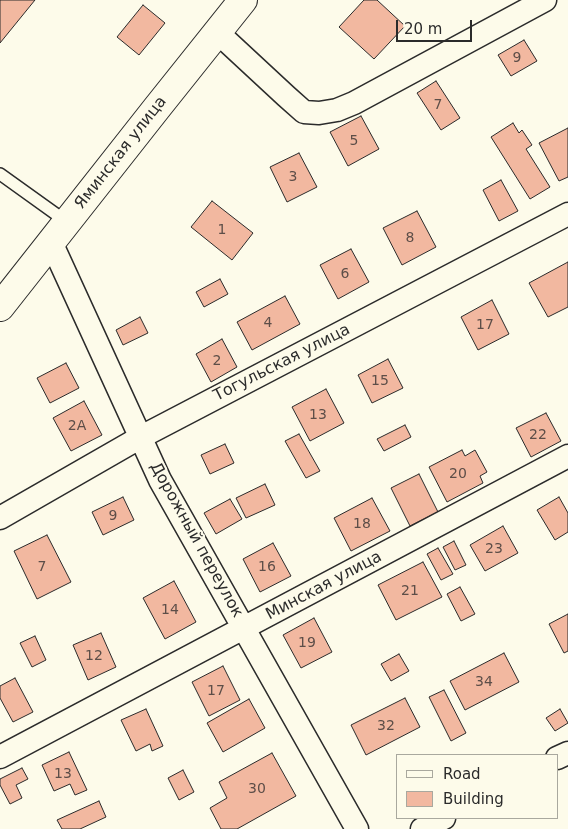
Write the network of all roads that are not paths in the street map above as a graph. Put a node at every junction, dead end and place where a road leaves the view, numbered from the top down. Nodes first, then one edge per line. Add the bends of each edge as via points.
1 (545, 0) edge
2 (234, 3) edge
3 (217, 32) junction
4 (0, 174) edge
5 (568, 214) edge
6 (59, 232) junction
7 (0, 308) edge
8 (141, 436) junction
9 (568, 456) edge
10 (0, 518) edge
11 (244, 628) junction
12 (0, 758) edge
13 (442, 819) edge
14 (357, 829) edge
15 (422, 829) edge

1 - 3 street via 354,103 318,113 304,112
2 - 3 main road, Яминская улица
3 - 6 main road, Яминская улица
4 - 6 lane
5 - 8 street, Тогульская улица
6 - 7 main road, Яминская улица
6 - 8 street, Дорожный переулок
8 - 10 street, Тогульская улица
8 - 11 street, Дорожный переулок via 160,480
9 - 11 street, Минская улица
11 - 12 street, Минская улица
11 - 14 street, Дорожный переулок
13 - 15 street

